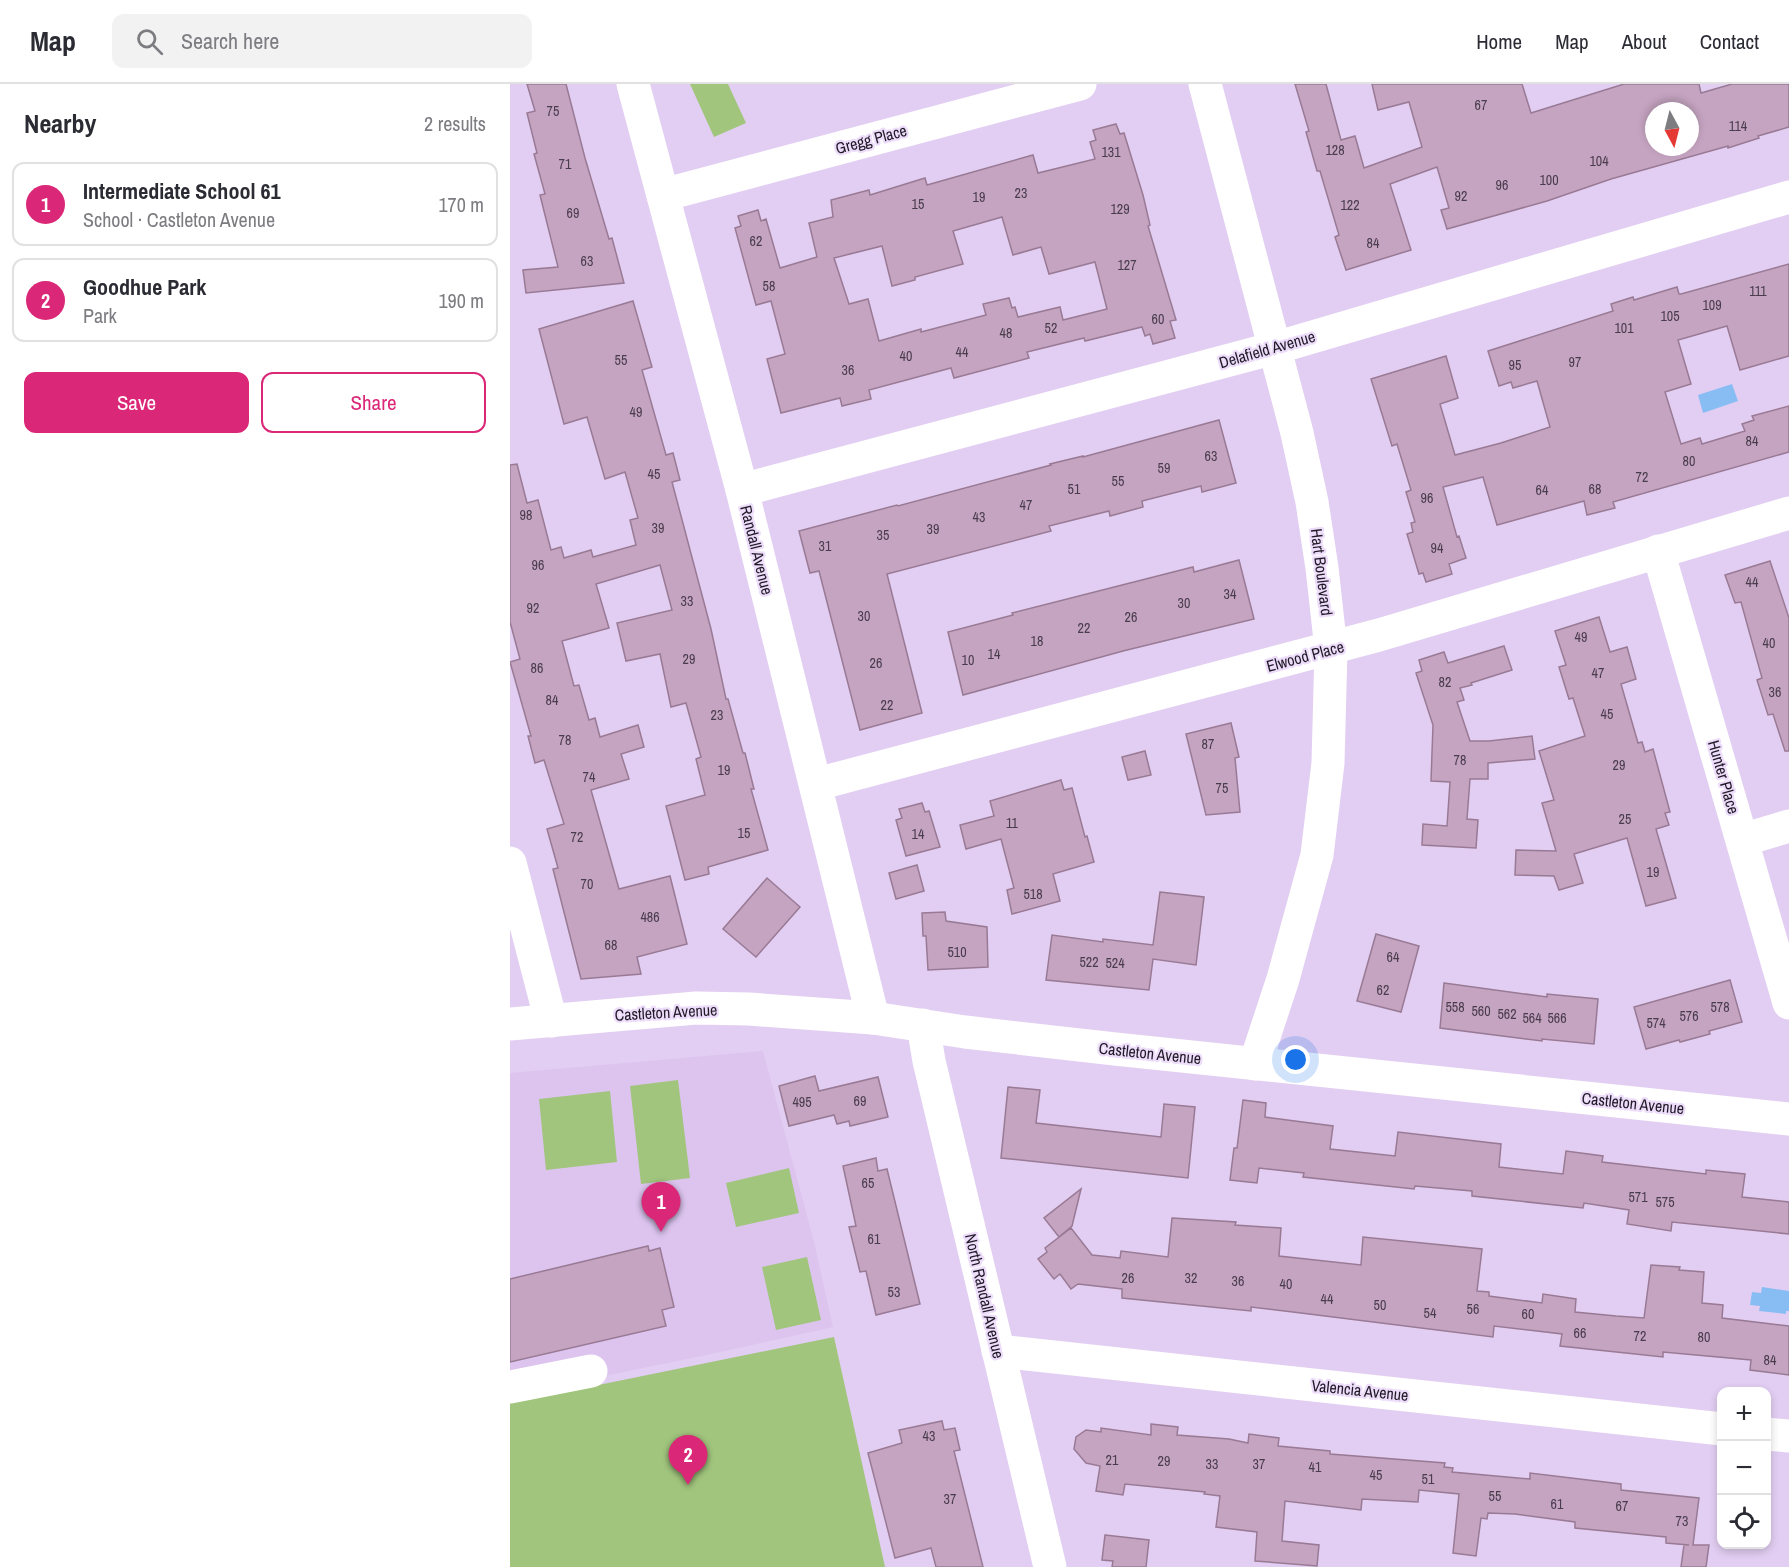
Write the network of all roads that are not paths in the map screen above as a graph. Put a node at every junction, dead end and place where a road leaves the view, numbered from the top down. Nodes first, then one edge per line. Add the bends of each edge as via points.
1 (633, 84) edge
2 (1080, 84) edge
3 (1205, 84) edge
4 (663, 195) junction
5 (1789, 197) edge
6 (1275, 348) junction
7 (742, 490) junction
8 (1789, 513) edge
9 (1658, 551) junction
10 (1331, 649) junction
11 (817, 784) junction
12 (1789, 826) edge
13 (1742, 840) junction
14 (511, 875) edge
15 (1789, 1003) edge
16 (873, 1017) junction
17 (551, 1021) junction
18 (510, 1024) edge
19 (923, 1025) junction
20 (1254, 1064) junction
21 (1789, 1119) edge
22 (998, 1351) junction
23 (591, 1371) dead end
24 (510, 1387) edge
25 (1717, 1428) edge
26 (1771, 1434) edge
27 (1789, 1436) edge
28 (1050, 1567) edge

1 - 4 street, Randall Avenue
2 - 4 street, Gregg Place
3 - 6 street, Hart Boulevard
4 - 7 street, Randall Avenue
5 - 6 street, Delafield Avenue
6 - 7 street, Delafield Avenue
6 - 10 street, Hart Boulevard via 1312,502
7 - 11 street, Randall Avenue
8 - 9 street, Elwood Place
9 - 10 street, Elwood Place
9 - 13 street, Hunter Place
10 - 11 street, Elwood Place
10 - 20 street, Hart Boulevard via 1328,763 1317,855 1283,979
11 - 16 street, Randall Avenue
12 - 13 street
13 - 15 street, Hunter Place
14 - 17 street
16 - 17 street, Castleton Avenue via 696,1008
16 - 19 street, Castleton Avenue
17 - 18 street, Castleton Avenue
19 - 20 street, Castleton Avenue
19 - 22 street, North Randall Avenue
20 - 21 street, Castleton Avenue
22 - 25 street, Valencia Avenue
22 - 28 street, North Randall Avenue
23 - 24 street
26 - 27 street

